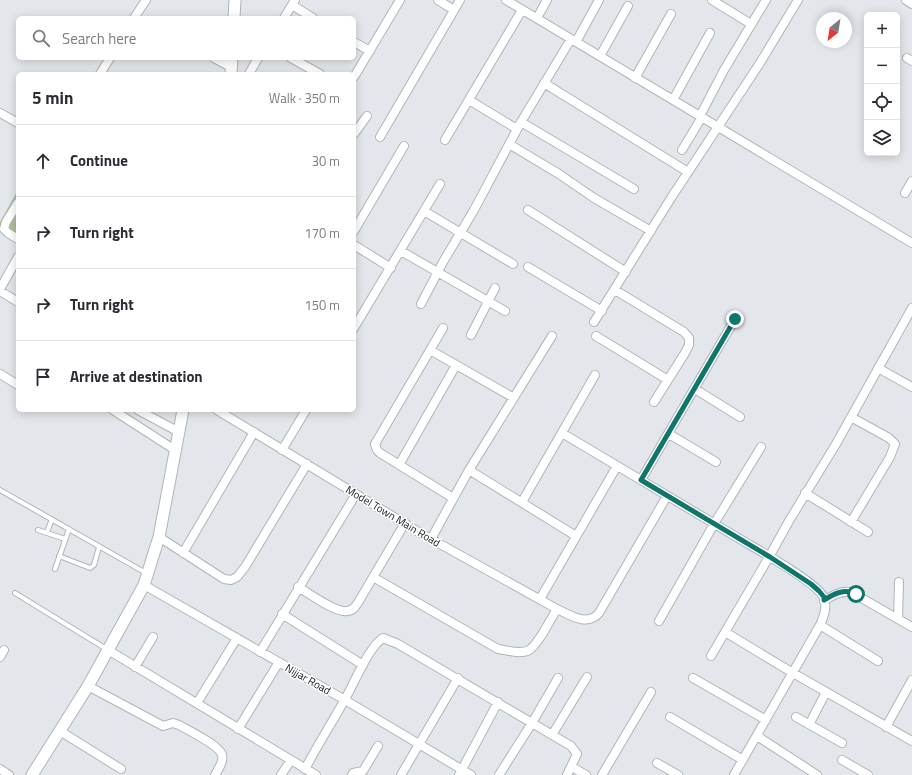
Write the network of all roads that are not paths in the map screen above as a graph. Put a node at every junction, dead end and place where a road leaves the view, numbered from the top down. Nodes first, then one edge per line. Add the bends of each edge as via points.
1 (146, 0) edge
2 (234, 0) edge
3 (400, 0) edge
4 (438, 0) edge
5 (460, 0) edge
6 (506, 0) edge
7 (547, 0) edge
8 (599, 0) edge
9 (712, 0) edge
10 (766, 0) edge
11 (798, 0) edge
12 (906, 0) edge
13 (720, 2) edge
14 (294, 3) edge
15 (912, 4) edge
16 (628, 6) dead end
17 (454, 10) junction
18 (522, 10) junction
19 (671, 14) dead end
20 (138, 16) edge
21 (234, 16) edge
22 (285, 16) edge
23 (310, 16) edge
24 (537, 18) junction
25 (751, 24) junction
26 (710, 33) dead end
27 (573, 40) junction
28 (356, 43) edge
29 (370, 51) junction
30 (600, 56) junction
31 (109, 60) edge
32 (218, 60) edge
33 (257, 60) edge
34 (295, 60) edge
35 (231, 66) edge
36 (101, 72) edge
37 (250, 72) edge
38 (316, 72) edge
39 (356, 75) edge
40 (635, 78) junction
41 (544, 83) junction
42 (468, 100) junction
43 (673, 100) junction
44 (0, 113) edge
45 (367, 116) dead end
46 (701, 116) junction
47 (16, 122) edge
48 (519, 126) junction
49 (718, 127) junction
50 (356, 131) edge
51 (380, 137) dead end
52 (445, 140) dead end
53 (509, 144) junction
54 (404, 146) dead end
55 (682, 150) dead end
56 (688, 172) junction
57 (912, 181) edge
58 (440, 184) dead end
59 (634, 189) dead end
60 (905, 193) dead end
61 (16, 205) edge
62 (528, 210) dead end
63 (424, 211) junction
64 (356, 229) edge
65 (651, 231) junction
66 (461, 233) junction
67 (16, 238) edge
68 (912, 243) edge
69 (356, 245) edge
70 (401, 251) junction
71 (16, 261) edge
72 (513, 264) dead end
73 (391, 268) junction
74 (528, 268) dead end
75 (438, 272) junction
76 (626, 272) junction
77 (495, 288) dead end
78 (0, 290) edge
79 (615, 290) junction
80 (16, 301) edge
81 (488, 301) junction
82 (421, 304) dead end
83 (912, 308) edge
84 (602, 310) junction
85 (505, 311) dead end
86 (735, 319) dead end
87 (594, 322) dead end
88 (356, 323) edge
89 (443, 328) dead end
90 (470, 335) dead end
91 (552, 336) dead end
92 (596, 336) dead end
93 (430, 350) junction
94 (456, 365) junction
95 (878, 368) junction
96 (0, 374) edge
97 (596, 375) dead end
98 (668, 380) junction
99 (16, 384) edge
100 (912, 387) edge
101 (695, 389) junction
102 (514, 398) junction
103 (654, 402) dead end
104 (116, 412) edge
105 (142, 412) edge
106 (183, 412) edge
107 (220, 412) edge
108 (305, 412) edge
109 (740, 417) dead end
110 (851, 417) junction
111 (179, 432) junction
112 (254, 432) junction
113 (562, 433) junction
114 (669, 434) junction
115 (761, 446) dead end
116 (175, 450) junction
117 (282, 450) junction
118 (716, 462) dead end
119 (307, 464) junction
120 (398, 465) junction
121 (617, 466) junction
122 (470, 470) junction
123 (641, 480) junction
124 (0, 490) edge
125 (805, 493) junction
126 (356, 494) junction
127 (667, 496) junction
128 (453, 498) junction
129 (522, 502) junction
130 (52, 519) junction
131 (852, 522) junction
132 (405, 523) junction
133 (714, 524) junction
134 (68, 529) junction
135 (38, 530) dead end
136 (47, 532) junction
137 (868, 532) dead end
138 (576, 536) junction
139 (159, 538) junction
140 (65, 539) junction
141 (431, 539) junction
142 (99, 547) junction
143 (183, 553) junction
144 (59, 556) junction
145 (770, 557) junction
146 (55, 569) dead end
147 (148, 574) junction
148 (373, 577) junction
149 (899, 582) dead end
150 (144, 585) junction
151 (298, 587) junction
152 (15, 593) dead end
153 (540, 599) junction
154 (824, 600) junction
155 (557, 609) junction
156 (282, 614) junction
157 (898, 618) junction
158 (659, 621) dead end
159 (820, 625) junction
160 (912, 627) edge
161 (725, 632) junction
162 (153, 637) dead end
163 (237, 638) junction
164 (108, 650) junction
165 (260, 652) junction
166 (711, 656) dead end
167 (878, 661) dead end
168 (278, 662) junction
169 (363, 665) junction
170 (135, 667) junction
171 (793, 673) junction
172 (587, 677) dead end
173 (458, 678) junction
174 (558, 678) dead end
175 (693, 678) dead end
176 (912, 680) edge
177 (88, 686) junction
178 (651, 692) dead end
179 (826, 692) junction
180 (345, 700) junction
181 (498, 702) junction
182 (197, 703) junction
183 (796, 716) dead end
184 (670, 717) dead end
185 (766, 720) junction
186 (532, 723) junction
187 (810, 723) junction
188 (886, 726) junction
189 (238, 729) junction
190 (60, 731) junction
191 (552, 735) junction
192 (757, 736) junction
193 (912, 741) edge
194 (842, 743) dead end
195 (419, 744) junction
196 (378, 746) dead end
197 (290, 760) junction
198 (743, 760) junction
199 (842, 760) dead end
200 (657, 763) dead end
201 (572, 767) junction
202 (0, 769) edge
203 (121, 769) dead end
204 (305, 769) junction
205 (461, 772) edge
206 (9, 775) edge
207 (32, 775) edge
208 (215, 775) edge
209 (281, 775) edge
210 (316, 775) edge
211 (352, 775) edge
212 (401, 775) edge
213 (471, 775) edge
214 (499, 775) edge
215 (567, 775) edge
216 (586, 775) edge
217 (602, 775) edge
218 (678, 775) edge
219 (734, 775) edge
220 (817, 775) edge
221 (868, 775) edge

1 - 20 street
2 - 21 street
3 - 29 street
4 - 17 street
5 - 17 street
6 - 18 street
7 - 24 street
8 - 27 street
9 - 13 street
10 - 25 street
11 - 49 street
12 - 15 street
13 - 25 street
14 - 22 street
14 - 23 street
16 - 30 street
17 - 51 street
18 - 24 street
18 - 42 street
19 - 40 street
24 - 27 street
25 - 46 street
26 - 43 street
27 - 30 street
27 - 41 street
28 - 29 street
29 - 39 street
30 - 40 street
31 - 36 street
32 - 35 street
33 - 37 street
34 - 38 street
40 - 43 street
41 - 48 street
41 - 56 street
42 - 48 street
42 - 52 street
43 - 46 street
44 - 47 street
45 - 50 street
46 - 49 street
46 - 55 street
48 - 53 street
48 - 59 street
49 - 56 street
49 - 68 street
53 - 65 street
53 - 66 street
54 - 64 street
56 - 65 street
57 - 60 street
58 - 63 street
61 - 67 street via 4,229
62 - 76 street
63 - 66 street
63 - 70 street
65 - 76 street
66 - 72 street
66 - 75 street
69 - 73 street
70 - 73 street
70 - 75 street
71 - 78 street
73 - 88 street
74 - 84 street
75 - 81 street
75 - 82 street
76 - 79 street
77 - 81 street
78 - 80 street
79 - 84 street
79 - 98 street via 684,332 689,338 685,353
81 - 85 street
81 - 90 street
83 - 95 street
84 - 87 street
86 - 101 street
89 - 93 street
91 - 102 street
92 - 98 street
93 - 94 street
93 - 120 street via 375,444 380,454
94 - 102 street
94 - 120 street
95 - 100 street
95 - 110 street
96 - 99 street
97 - 113 street
98 - 103 street
101 - 109 street
101 - 114 street
102 - 122 street
104 - 116 street
105 - 111 street
106 - 111 street
107 - 112 street, Model Town Main Road
108 - 117 street
110 - 125 street
110 - 131 street via 895,444
111 - 116 street
112 - 117 street, Model Town Main Road
112 - 143 street
113 - 121 street
113 - 129 street
114 - 118 street
114 - 123 street
115 - 133 street
116 - 139 street
117 - 119 street, Model Town Main Road
119 - 126 street, Model Town Main Road
119 - 143 street via 237,577 231,580 224,579
120 - 128 street
121 - 123 street
121 - 138 street
122 - 128 street
122 - 129 street
123 - 127 street
124 - 130 lane
125 - 131 street
125 - 145 street
126 - 132 street, Model Town Main Road
126 - 151 street
127 - 133 street
127 - 155 street, Model Town Main Road via 596,617 584,620
128 - 141 street
129 - 138 street
130 - 134 lane
130 - 136 lane
131 - 137 street
132 - 141 street, Model Town Main Road
132 - 148 street
133 - 145 street
133 - 158 street
134 - 140 lane
134 - 142 lane
135 - 136 lane
136 - 140 lane
138 - 153 street
139 - 143 street
139 - 147 street
140 - 144 lane
141 - 153 street, Model Town Main Road
142 - 144 lane via 94,565 90,568
142 - 147 lane
144 - 146 lane
145 - 154 street via 811,584
145 - 161 street
147 - 150 street
148 - 151 street via 353,609 346,612 335,609
148 - 155 street via 498,649 528,651 535,645
149 - 157 street
150 - 163 street, Nijjar Road
150 - 164 street
151 - 156 street
152 - 164 lane
153 - 155 street, Model Town Main Road
154 - 157 street via 843,591 851,592
154 - 159 street via 825,611
156 - 165 street
156 - 169 street
157 - 160 street
159 - 167 street
159 - 171 street
161 - 166 street
161 - 171 street
162 - 170 street
163 - 165 street, Nijjar Road
163 - 182 street
164 - 170 street
164 - 177 street
165 - 168 street, Nijjar Road
168 - 180 street, Nijjar Road
168 - 189 street
169 - 173 street via 378,641 383,638
169 - 180 street
170 - 182 street
171 - 179 street
171 - 185 street
172 - 191 street
173 - 181 street
173 - 195 street
174 - 186 street
175 - 185 street
176 - 188 street
177 - 190 street
177 - 208 street via 163,726 173,723 178,725 217,748 223,759
178 - 217 street
179 - 187 street
179 - 188 street
180 - 195 street, Nijjar Road
180 - 204 street
181 - 186 street
181 - 205 street
182 - 189 street
183 - 187 street
184 - 198 street
185 - 192 street
186 - 191 street
186 - 214 street
187 - 194 street
188 - 193 street
189 - 197 street
190 - 203 street
190 - 207 street
191 - 201 street via 575,750 577,754
192 - 198 street
192 - 220 street
195 - 205 street, Nijjar Road
195 - 212 street
196 - 211 street via 363,771
197 - 204 street
197 - 209 street
198 - 219 street
199 - 221 street
200 - 218 street
201 - 215 street
201 - 216 street
202 - 206 street
204 - 210 street
205 - 213 street, Nijjar Road

